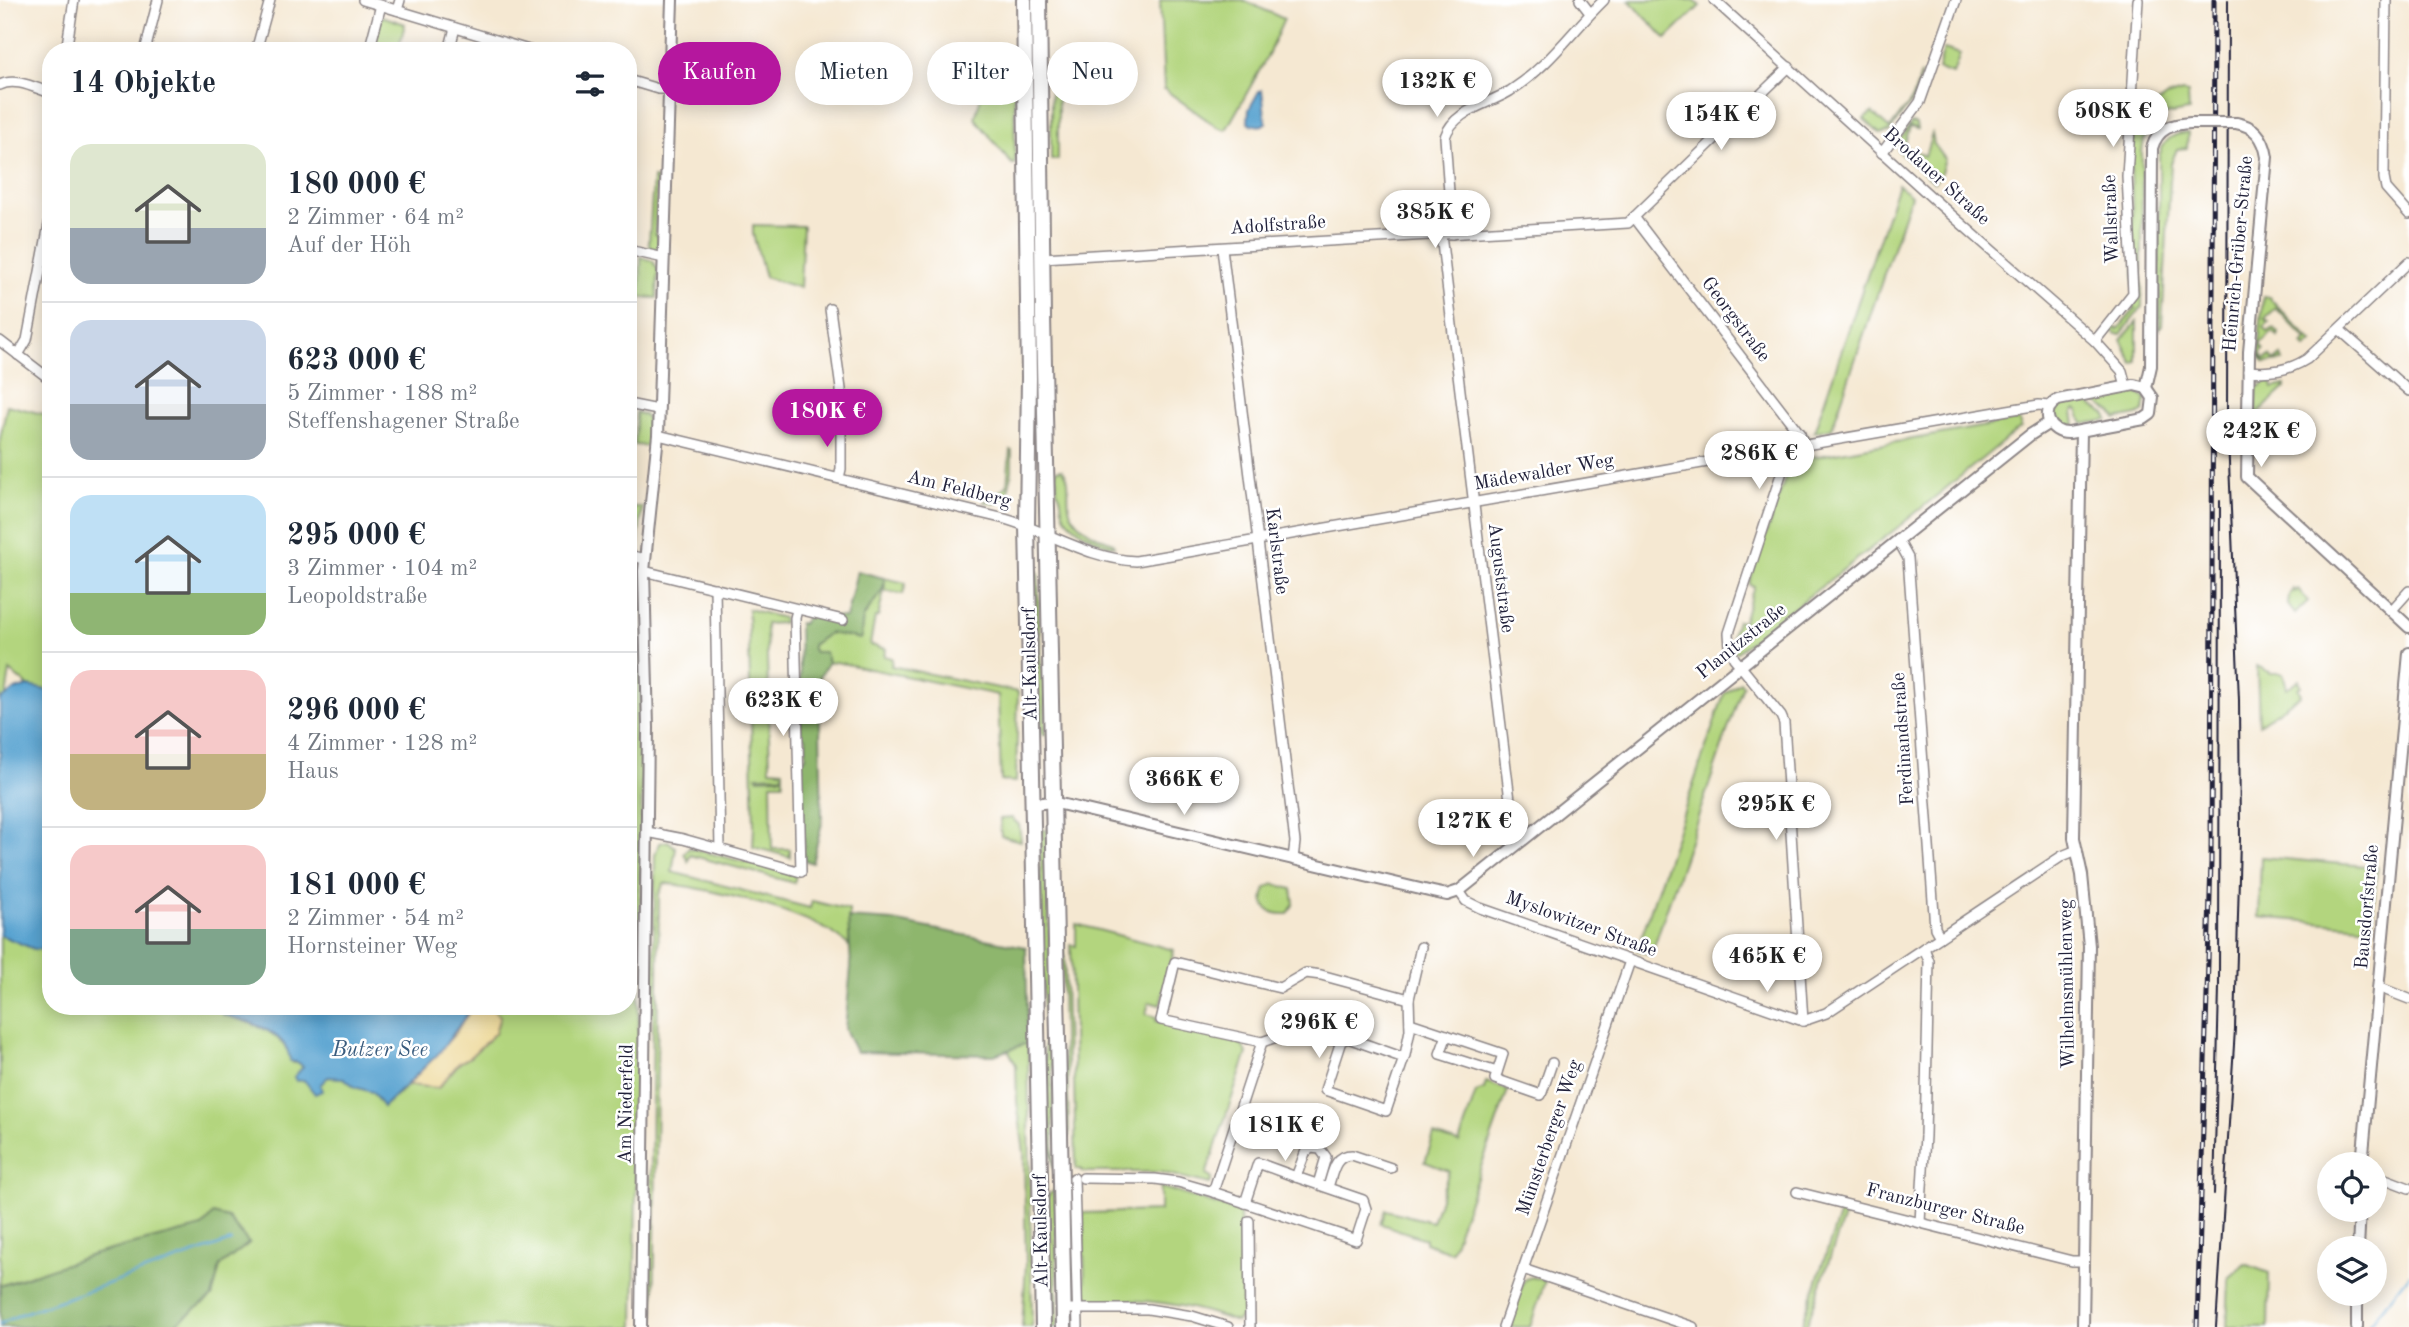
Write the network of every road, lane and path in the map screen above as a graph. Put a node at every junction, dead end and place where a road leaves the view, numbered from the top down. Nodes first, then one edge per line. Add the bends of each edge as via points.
1 (74, 0) edge
2 (158, 0) edge
3 (270, 0) edge
4 (363, 0) edge
5 (400, 0) edge
6 (672, 0) edge
7 (1024, 0) edge
8 (1040, 0) edge
9 (1580, 0) edge
10 (1604, 0) edge
11 (1714, 0) edge
12 (1956, 0) edge
13 (2138, 0) edge
14 (2386, 0) edge
15 (381, 5) junction
16 (397, 10) junction
17 (1590, 13) junction
18 (455, 28) junction
19 (67, 42) edge
20 (147, 42) edge
21 (258, 42) edge
22 (371, 42) edge
23 (451, 42) edge
24 (502, 42) edge
25 (671, 42) edge
26 (1789, 68) junction
27 (637, 83) edge
28 (0, 85) edge
29 (658, 89) edge
30 (42, 90) edge
31 (669, 105) edge
32 (1882, 153) junction
33 (2409, 214) edge
34 (1634, 217) junction
35 (1452, 234) junction
36 (1441, 235) junction
37 (1222, 247) junction
38 (637, 252) edge
39 (664, 258) junction
40 (1042, 258) junction
41 (2409, 262) edge
42 (42, 274) edge
43 (830, 309) dead end
44 (2340, 330) junction
45 (0, 341) edge
46 (2095, 341) junction
47 (18, 355) junction
48 (2248, 371) junction
49 (42, 373) edge
50 (2126, 386) junction
51 (2146, 387) junction
52 (2409, 391) edge
53 (637, 406) edge
54 (2049, 407) junction
55 (658, 410) junction
56 (2049, 423) junction
57 (2081, 431) junction
58 (658, 435) junction
59 (1804, 446) junction
60 (1785, 449) junction
61 (839, 478) junction
62 (1474, 503) junction
63 (1027, 525) junction
64 (1048, 534) junction
65 (1898, 540) junction
66 (1257, 542) junction
67 (637, 557) edge
68 (645, 559) junction
69 (644, 571) junction
70 (715, 588) junction
71 (2409, 591) edge
72 (797, 610) junction
73 (2391, 611) junction
74 (843, 620) dead end
75 (2409, 627) edge
76 (2409, 653) edge
77 (1740, 665) junction
78 (1052, 802) junction
79 (1033, 804) junction
80 (647, 832) junction
81 (1520, 841) junction
82 (720, 849) junction
83 (2077, 850) junction
84 (1293, 859) junction
85 (1459, 891) junction
86 (1940, 937) junction
87 (1421, 947) dead end
88 (1924, 948) junction
89 (1630, 961) junction
90 (2378, 987) junction
91 (1409, 999) junction
92 (2409, 999) edge
93 (1803, 1021) junction
94 (1410, 1023) junction
95 (1447, 1035) junction
96 (1341, 1041) junction
97 (1262, 1042) junction
98 (1404, 1058) junction
99 (1552, 1063) dead end
100 (1497, 1072) junction
101 (2363, 1152) edge
102 (1391, 1168) dead end
103 (1296, 1177) junction
104 (2387, 1180) edge
105 (1318, 1184) junction
106 (1328, 1187) junction
107 (2409, 1188) edge
108 (1213, 1192) junction
109 (1797, 1192) dead end
110 (1245, 1203) junction
111 (1249, 1221) dead end
112 (1920, 1222) junction
113 (2084, 1261) junction
114 (1523, 1269) junction
115 (2357, 1306) edge
116 (1070, 1308) junction
117 (641, 1327) edge
118 (1043, 1327) edge
119 (1064, 1327) edge
120 (1078, 1327) edge
121 (1228, 1327) edge
122 (1250, 1327) edge
123 (1503, 1327) edge
124 (1693, 1327) edge
125 (2083, 1327) edge
126 (2357, 1327) edge

1 - 19 street
2 - 20 street
3 - 21 street
4 - 15 street
5 - 16 street
6 - 25 street, Am Niederfeld
7 - 63 main road, Alt-Kaulsdorf
8 - 40 main road, Alt-Kaulsdorf
9 - 17 street
10 - 17 street
11 - 26 street, Brodauer Straße
12 - 32 street via 1920,102
13 - 46 street, Wallstraße via 2127,176 2133,293
14 - 33 street via 2384,178 2386,188
15 - 16 street
15 - 22 street
16 - 18 street
17 - 35 street via 1529,79 1460,115 1450,125 1445,137
18 - 23 street
18 - 24 street
26 - 32 street, Brodauer Straße
26 - 34 street
27 - 29 street
28 - 30 street via 16,82
31 - 39 street, Am Niederfeld
32 - 46 street, Brodauer Straße
34 - 35 street, Adolfstraße via 1628,223
34 - 59 street, Georgstraße via 1800,434
35 - 36 street, Adolfstraße
36 - 37 street, Adolfstraße
36 - 62 street, Auguststraße
37 - 40 street, Adolfstraße
37 - 66 street, Karlstraße
38 - 39 street
39 - 55 street, Am Niederfeld
40 - 64 main road, Alt-Kaulsdorf
41 - 44 street
42 - 47 street via 27,340
43 - 61 street via 842,389
44 - 48 street via 2297,365 2271,372
44 - 52 street
45 - 47 street
46 - 50 street, Brodauer Straße via 2120,369
47 - 49 street
48 - 51 street, Heinrich-Grüber-Straße, bridge via 2265,145 2245,124 2173,124 2152,148 2151,366
48 - 73 street, Heinrich-Grüber-Straße via 2247,477
50 - 51 street
50 - 54 street via 2058,400
51 - 57 street, Heinrich-Grüber-Straße via 2154,403 2144,419
53 - 55 street
54 - 56 street
54 - 59 street, Mädewalder Weg via 2037,405
55 - 58 street, Am Niederfeld
56 - 57 street via 2063,433
56 - 65 street, Planitzstraße
57 - 83 street, Wilhelmsmühlenweg
58 - 61 street, Am Feldberg
58 - 68 street, Am Niederfeld
59 - 60 street, Mädewalder Weg
60 - 62 street, Mädewalder Weg
60 - 77 street via 1786,459 1729,633 1732,654
61 - 63 street, Am Feldberg
62 - 66 street, Mädewalder Weg
62 - 81 street, Auguststraße via 1514,833
63 - 64 street, Am Feldberg
63 - 79 main road, Alt-Kaulsdorf
64 - 66 street, Mädewalder Weg via 1095,555 1127,561
64 - 78 main road, Alt-Kaulsdorf
65 - 77 street, Planitzstraße
65 - 86 street, Ferdinandstraße via 1908,558 1935,928
66 - 84 street, Karlstraße
67 - 68 street
68 - 69 street, Am Niederfeld
69 - 70 street
69 - 80 street, Am Niederfeld
70 - 72 street
70 - 82 street
71 - 73 street
72 - 74 street
72 - 82 street via 801,872
73 - 75 street, Heinrich-Grüber-Straße
76 - 90 street, Bausdorfstraße
77 - 81 street, Planitzstraße
77 - 93 street via 1784,723
78 - 79 street
78 - 84 street
78 - 116 main road, Alt-Kaulsdorf
79 - 118 main road, Alt-Kaulsdorf
80 - 82 street
80 - 117 street, Am Niederfeld
81 - 85 street, Planitzstraße
83 - 86 street
83 - 113 street, Wilhelmsmühlenweg via 2089,946
84 - 85 street via 1447,895
85 - 89 street, Myslowitzer Straße via 1471,904
86 - 88 street
87 - 91 street
88 - 93 street via 1826,1013
88 - 112 street via 1929,961
89 - 93 street, Myslowitzer Straße
89 - 114 street, Münsterberger Weg
90 - 92 street
90 - 101 street, Bausdorfstraße
91 - 94 street
91 - 97 street via 1321,975 1306,973 1280,988 1175,962 1161,1020
94 - 95 street
94 - 98 street
95 - 100 street via 1503,1054
95 - 100 street via 1440,1054
96 - 97 street via 1301,1028
96 - 98 street via 1348,1038
96 - 98 street via 1325,1090 1386,1111
97 - 108 street
99 - 100 street via 1541,1095 1495,1079
102 - 106 street via 1342,1156
103 - 105 street
103 - 105 street via 1305,1153 1318,1148 1326,1160
103 - 110 street via 1258,1163
104 - 107 street
105 - 106 street
106 - 110 street via 1363,1200 1366,1209 1356,1240
108 - 110 street
108 - 116 street, Alt-Kaulsdorf via 1155,1179 1078,1178
109 - 112 street, Franzburger Straße
111 - 122 street
112 - 113 street, Franzburger Straße
113 - 125 street, Wilhelmsmühlenweg
114 - 123 street, Münsterberger Weg
114 - 124 street
115 - 126 street
116 - 119 main road, Alt-Kaulsdorf
116 - 120 street, Alt-Kaulsdorf
116 - 121 street via 1148,1308

